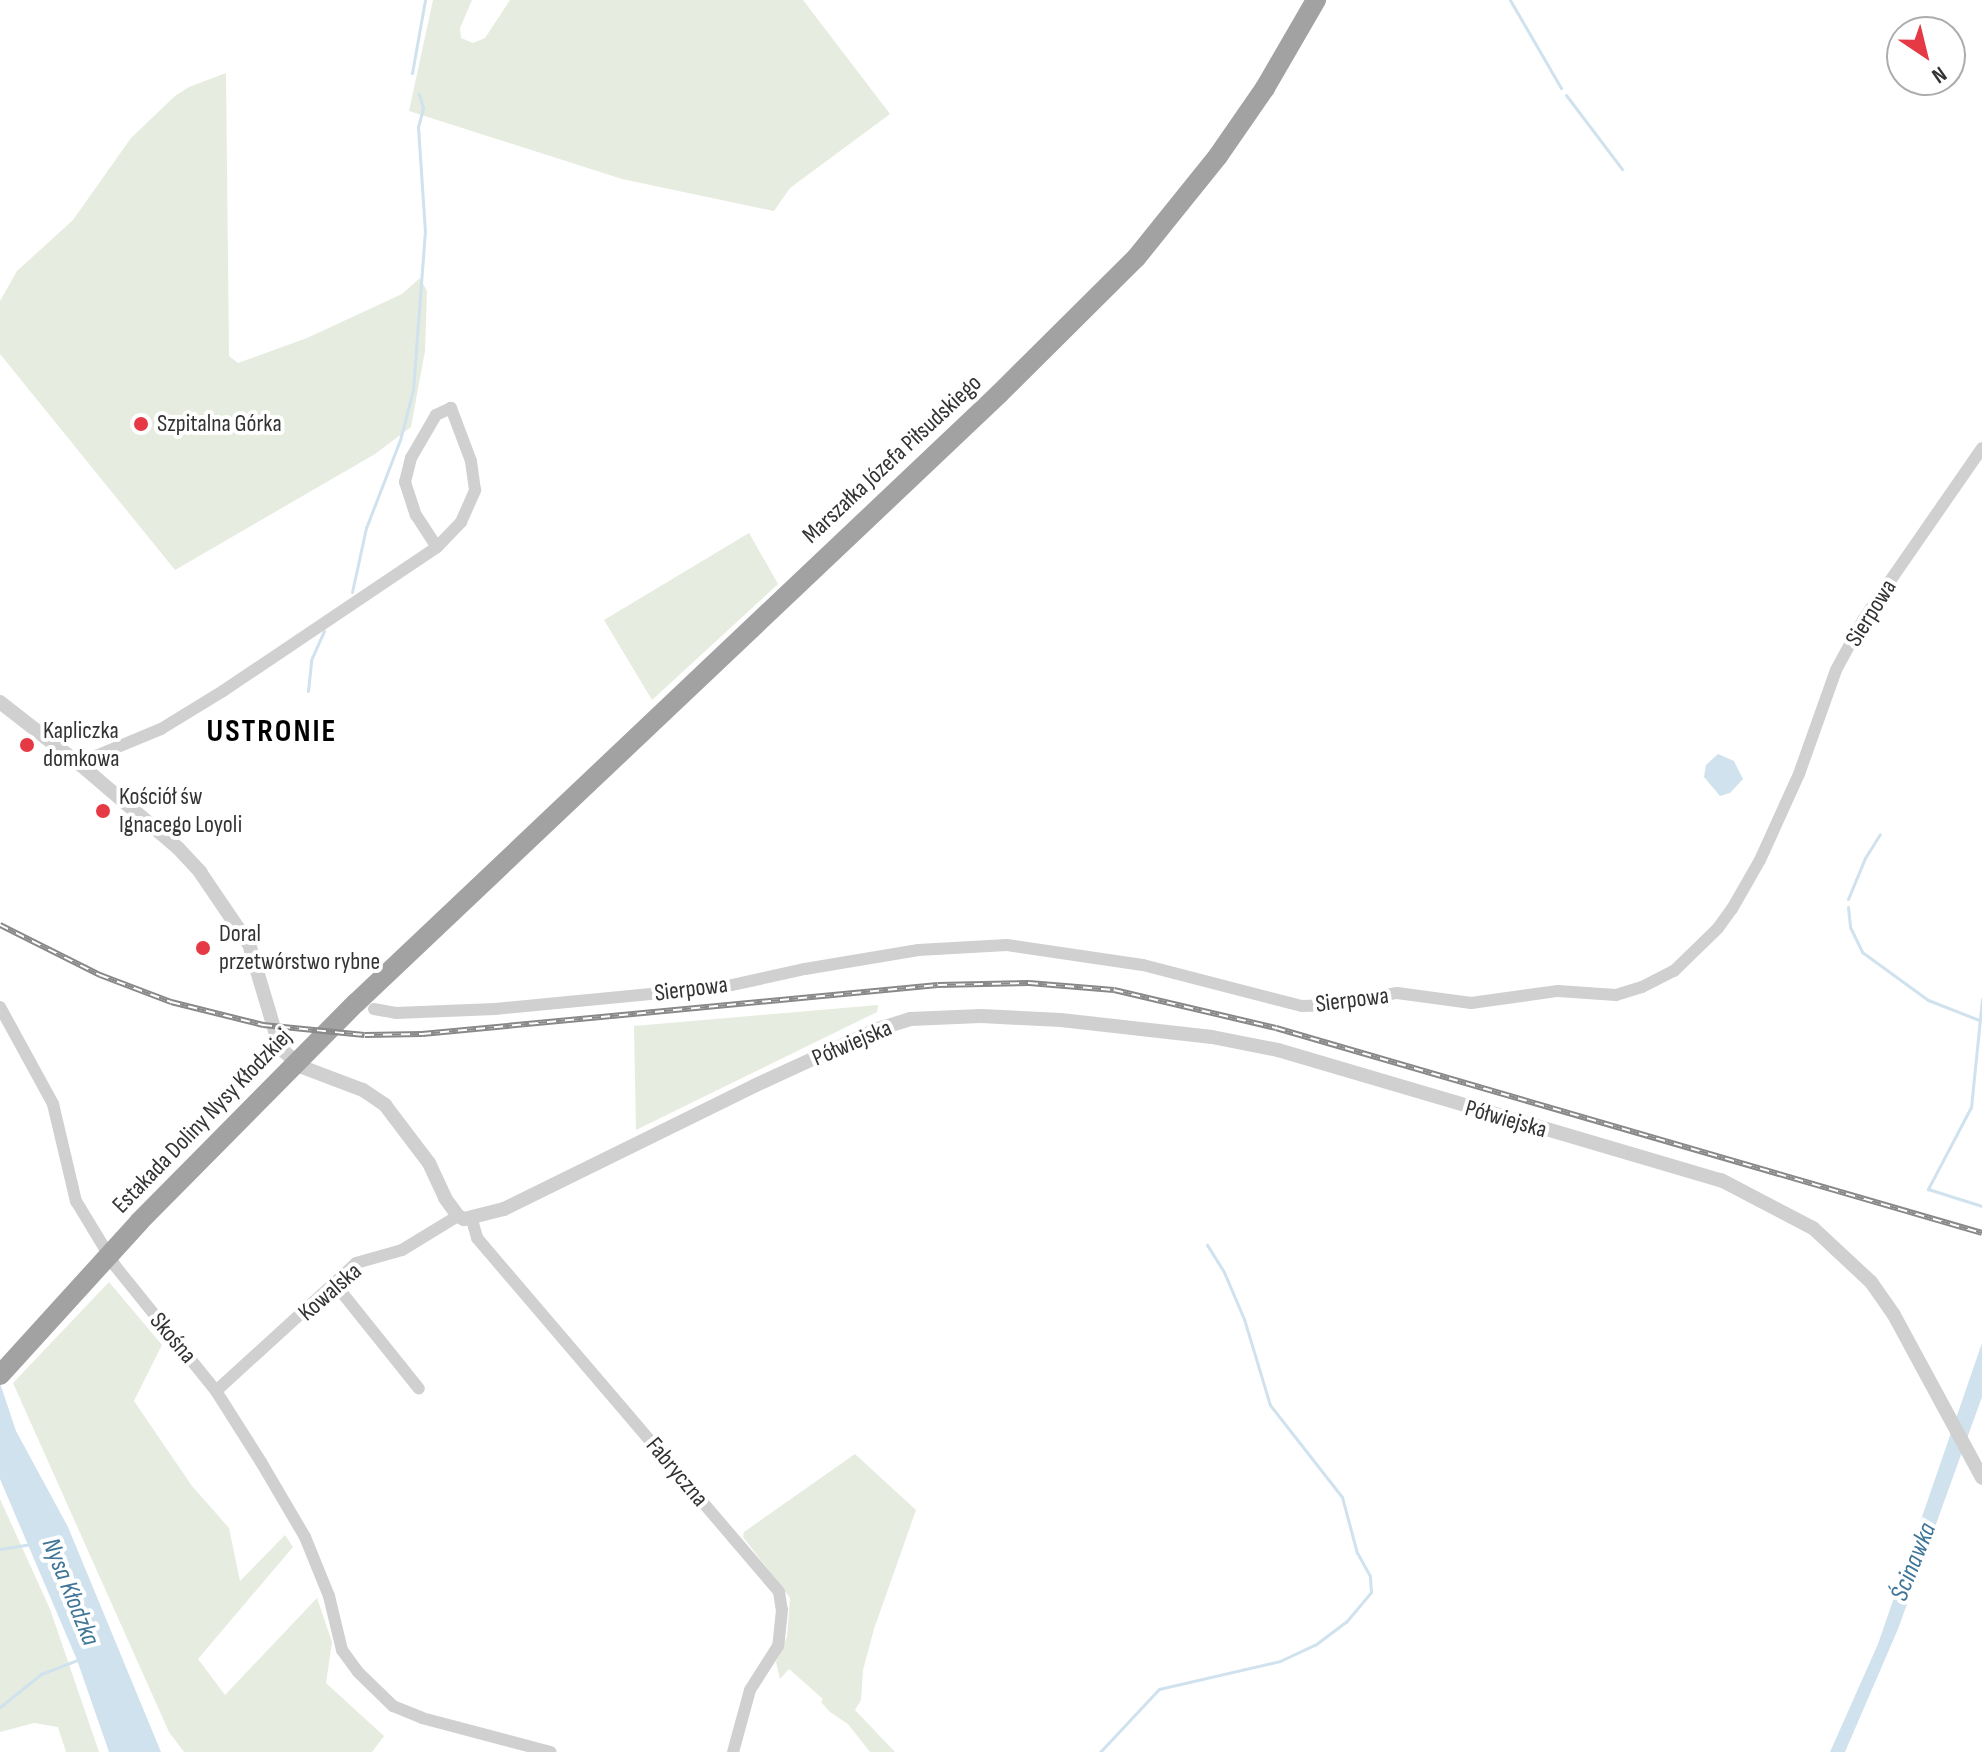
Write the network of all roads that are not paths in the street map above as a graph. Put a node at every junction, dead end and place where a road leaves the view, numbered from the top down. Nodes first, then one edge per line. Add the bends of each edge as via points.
1 (1316, 0) edge
2 (1982, 448) edge
3 (437, 547) junction
4 (0, 702) edge
5 (82, 766) junction
6 (451, 912) joint
7 (0, 1007) edge
8 (374, 1009) dead end
9 (465, 1218) junction
10 (335, 1284) junction
11 (0, 1375) edge
12 (419, 1389) dead end
13 (216, 1391) junction
14 (1982, 1478) edge
15 (551, 1752) edge
16 (733, 1752) edge

1 - 6 highway, Marszałka Józefa Piłsudskiego via 1240,125 1136,258
2 - 8 street, Sierpowa via 1863,620 1836,670 1794,787 1732,909 1674,971 1642,987 1616,995 1558,991 1471,1003 1397,993 1302,1006 1143,965 1007,945 918,950 723,987 495,1009
3 - 3 street via 461,522 475,490 471,461 451,408 436,415 411,458 405,482 416,515
3 - 5 street via 223,691 161,729
4 - 5 street
5 - 9 street via 200,872 249,944 274,1036 286,1056 385,1105 429,1163 445,1198
6 - 11 highway, Estakada Doliny Nysy Kłodzkiej via 200,1159
7 - 13 street, Skośna via 53,1104 76,1201 116,1267
9 - 10 street, Kowalska via 402,1250 356,1263
9 - 14 street, Półwiejska via 504,1209 756,1085 910,1019 1061,1020 1212,1037 1278,1050 1721,1180 1813,1228 1871,1282 1894,1315
9 - 16 street, Fabryczna via 779,1592 778,1646 750,1690
10 - 12 street
10 - 13 street, Kowalska
13 - 15 street, Skośna via 305,1537 329,1596 342,1650 354,1667 393,1706

